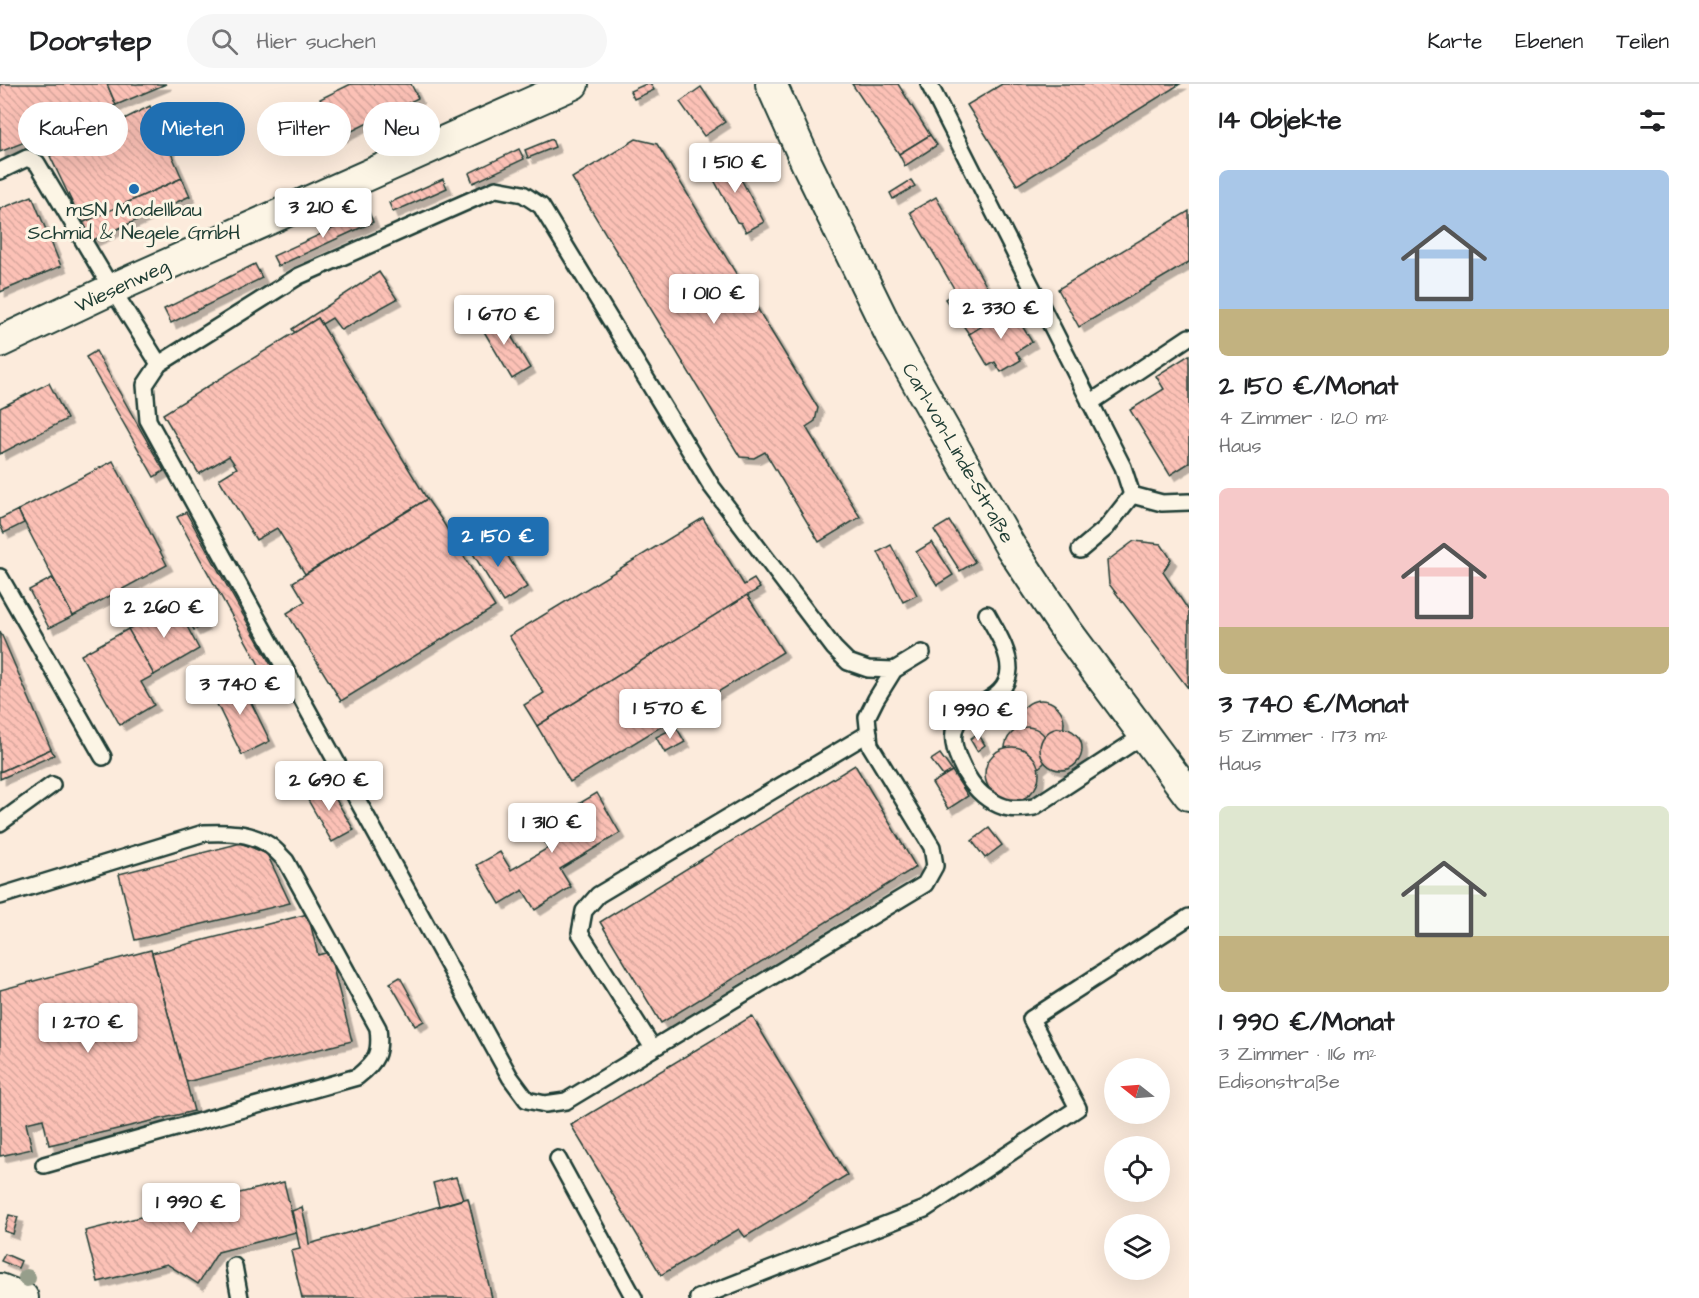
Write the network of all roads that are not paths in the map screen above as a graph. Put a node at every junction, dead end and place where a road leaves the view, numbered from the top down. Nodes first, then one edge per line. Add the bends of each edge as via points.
1 (573, 84) edge
2 (771, 84) edge
3 (929, 84) edge
4 (0, 171) edge
5 (112, 289) junction
6 (1189, 337) edge
7 (0, 342) edge
8 (159, 364) junction
9 (1090, 403) junction
10 (1132, 495) junction
11 (1189, 502) edge
12 (1080, 549) dead end
13 (0, 577) edge
14 (987, 614) dead end
15 (922, 653) dead end
16 (894, 670) junction
17 (869, 733) junction
18 (1144, 735) junction
19 (103, 757) dead end
20 (52, 785) dead end
21 (1189, 795) edge
22 (0, 823) edge
23 (0, 896) edge
24 (1189, 917) edge
25 (653, 1048) junction
26 (558, 1159) dead end
27 (44, 1164) dead end
28 (234, 1266) dead end
29 (0, 1289) edge
30 (23, 1298) edge
31 (240, 1298) edge
32 (634, 1298) edge
33 (698, 1298) edge

1 - 5 street, Wiesenweg
2 - 18 street, Carl-von-Linde-Straße via 890,334 1005,536 1066,630
3 - 9 lane
4 - 5 lane via 27,158 37,163
5 - 7 street, Wiesenweg
5 - 8 lane
6 - 9 lane
8 - 16 lane via 319,266 496,189 524,194 541,206 712,487 834,648 848,662 868,669
8 - 25 lane via 145,385 148,420 510,1077 527,1100 545,1104 566,1101
9 - 10 lane via 1123,467
10 - 11 lane via 1161,503
10 - 12 lane via 1106,528
13 - 19 lane
14 - 18 lane via 1006,650 1009,669 1005,685 963,715 953,729 953,747 980,794 999,806 1018,810 1034,807
15 - 16 lane
16 - 17 lane via 867,717
17 - 25 lane via 870,745 932,847 935,866 925,884
17 - 25 lane via 598,895 584,911 580,933
18 - 21 street, Carl-von-Linde-Straße
20 - 22 lane
23 - 27 lane via 204,833 251,836 269,845 286,861 378,1028 380,1047 371,1066 357,1077
24 - 33 lane via 1031,1019 1078,1108 925,1209
26 - 32 lane
28 - 31 lane
29 - 30 street

